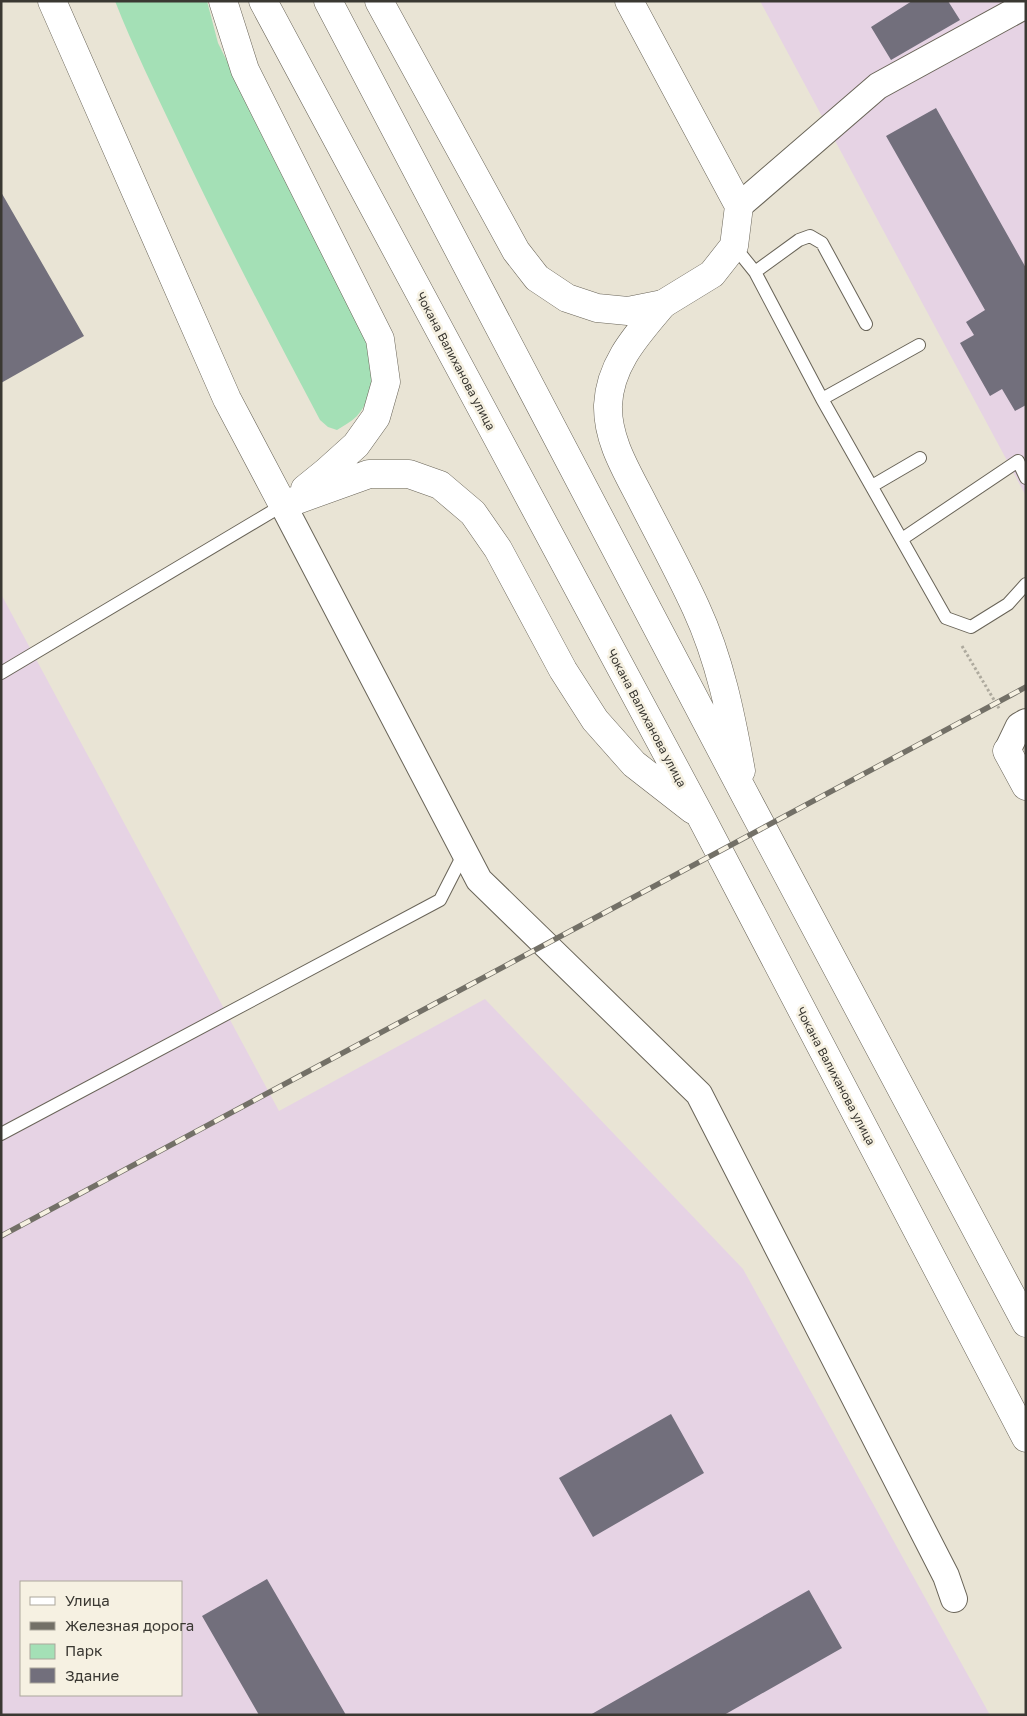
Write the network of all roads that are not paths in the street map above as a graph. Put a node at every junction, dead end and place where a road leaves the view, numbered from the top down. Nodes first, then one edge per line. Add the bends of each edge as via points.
1 (52, 1) edge
2 (223, 1) edge
3 (263, 1) edge
4 (328, 1) edge
5 (379, 1) edge
6 (629, 1) edge
7 (1026, 5) edge
8 (739, 206) junction
9 (734, 246) junction
10 (755, 272) junction
11 (663, 304) junction
12 (866, 324) dead end
13 (920, 345) dead end
14 (822, 399) junction
15 (920, 458) dead end
16 (1026, 478) edge
17 (872, 486) junction
18 (283, 505) junction
19 (902, 539) junction
20 (1026, 584) edge
21 (1, 673) edge
22 (1016, 736) edge
23 (1026, 786) edge
24 (745, 795) junction
25 (700, 817) junction
26 (464, 852) junction
27 (1, 1134) edge
28 (1026, 1323) edge
29 (1026, 1438) edge
30 (954, 1599) dead end

1 - 18 main road via 227,399
2 - 18 main road via 245,70 380,339 386,382 376,417 356,445
3 - 25 main road, Чокана Валиханова улица
4 - 24 main road
5 - 11 main road via 516,251 538,278 567,298 597,308 628,311
6 - 8 main road
7 - 8 street via 878,86
8 - 9 main road
9 - 10 lane
9 - 11 main road via 712,274
10 - 12 lane via 799,240 810,236 822,243
10 - 14 lane
11 - 24 main road via 622,356 608,405 610,430 620,458 696,609 718,663
13 - 14 lane
14 - 17 lane
15 - 17 lane
16 - 19 lane via 1018,461
17 - 19 lane
18 - 21 lane
18 - 25 main road via 369,474 409,474 440,485 474,513 498,549 563,670 596,720 634,764
18 - 26 street
19 - 20 lane via 946,618 971,627 1008,604
22 - 23 main road
24 - 28 main road
25 - 29 main road, Чокана Валиханова улица
26 - 27 lane via 440,900
26 - 30 street via 478,880 699,1094 946,1576

